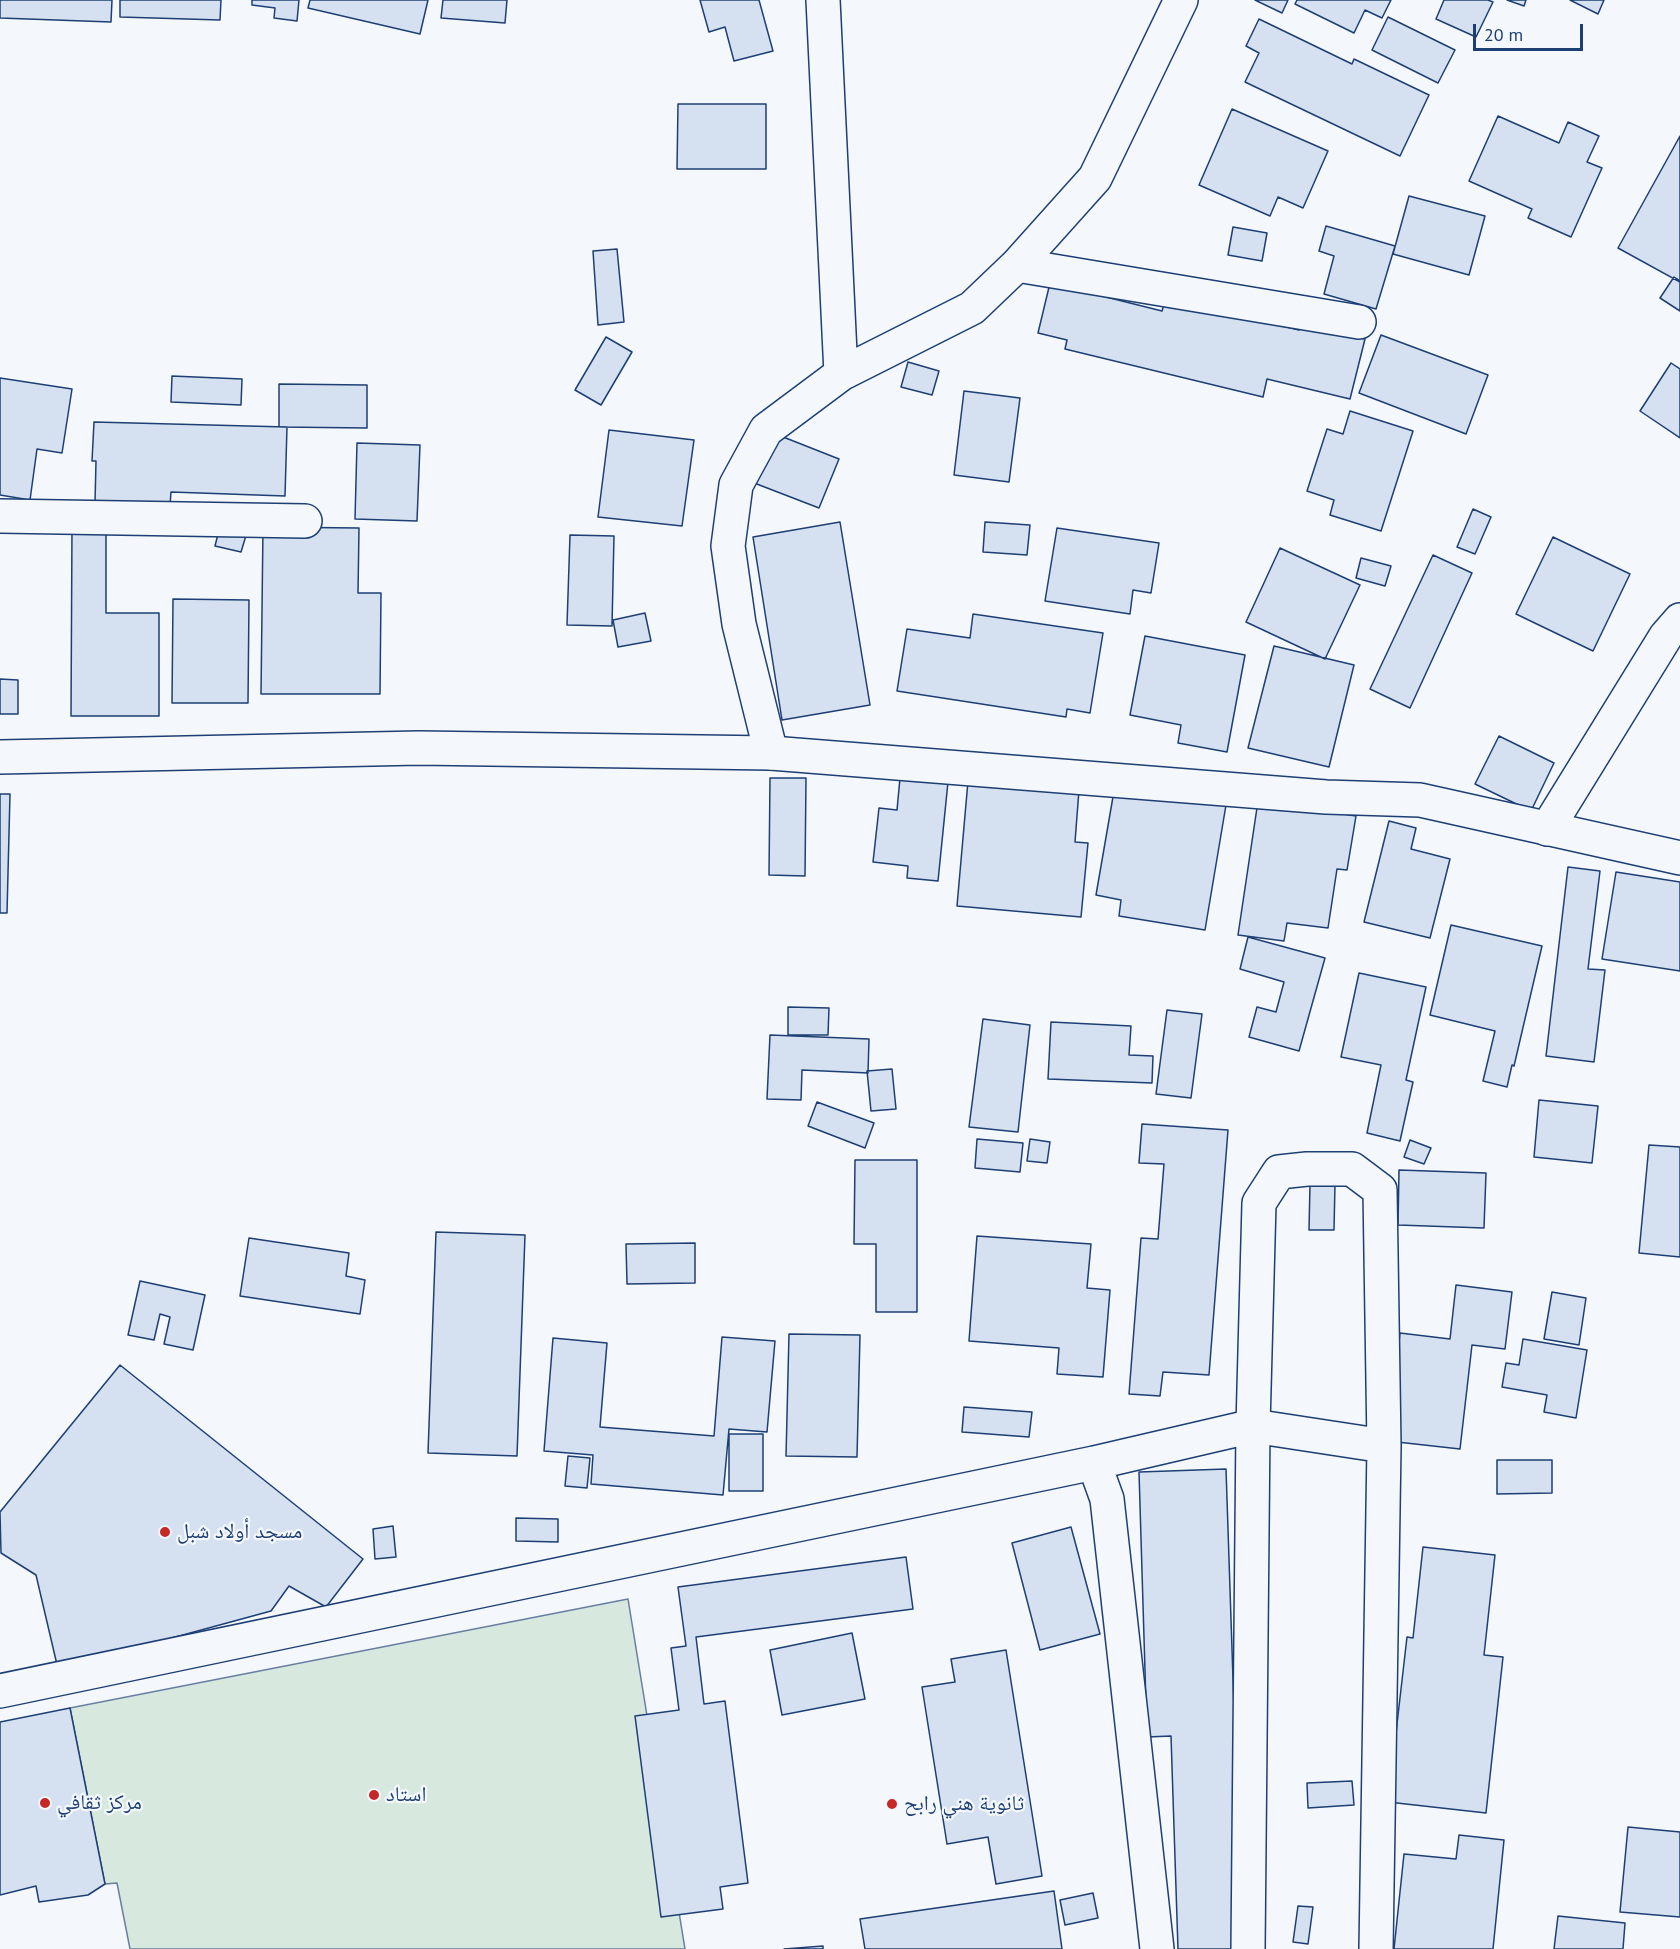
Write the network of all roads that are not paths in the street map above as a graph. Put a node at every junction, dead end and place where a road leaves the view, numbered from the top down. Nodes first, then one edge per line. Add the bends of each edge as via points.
1 (823, 0) edge
2 (1180, 0) edge
3 (1017, 265) junction
4 (1359, 322) dead end
5 (841, 374) junction
6 (0, 516) edge
7 (305, 521) dead end
8 (1680, 620) edge
9 (771, 753) junction
10 (0, 757) edge
11 (1547, 829) junction
12 (1680, 858) edge
13 (1254, 1426) junction
14 (1384, 1446) junction
15 (1094, 1463) junction
16 (0, 1691) edge
17 (1157, 1949) edge
18 (1248, 1949) edge
19 (1376, 1949) edge

1 - 5 street
2 - 3 street via 1095,178
3 - 4 street
3 - 5 street via 972,308
5 - 9 street via 766,430 736,485 728,546 739,624
6 - 7 street
8 - 11 street via 1666,636
9 - 10 street via 419,748
9 - 11 street via 1326,797 1420,800
11 - 12 street
13 - 14 street
13 - 14 street via 1259,1203 1280,1172 1352,1169 1380,1190
13 - 15 street
13 - 18 street
14 - 19 street
15 - 16 street
15 - 17 street via 1107,1499

